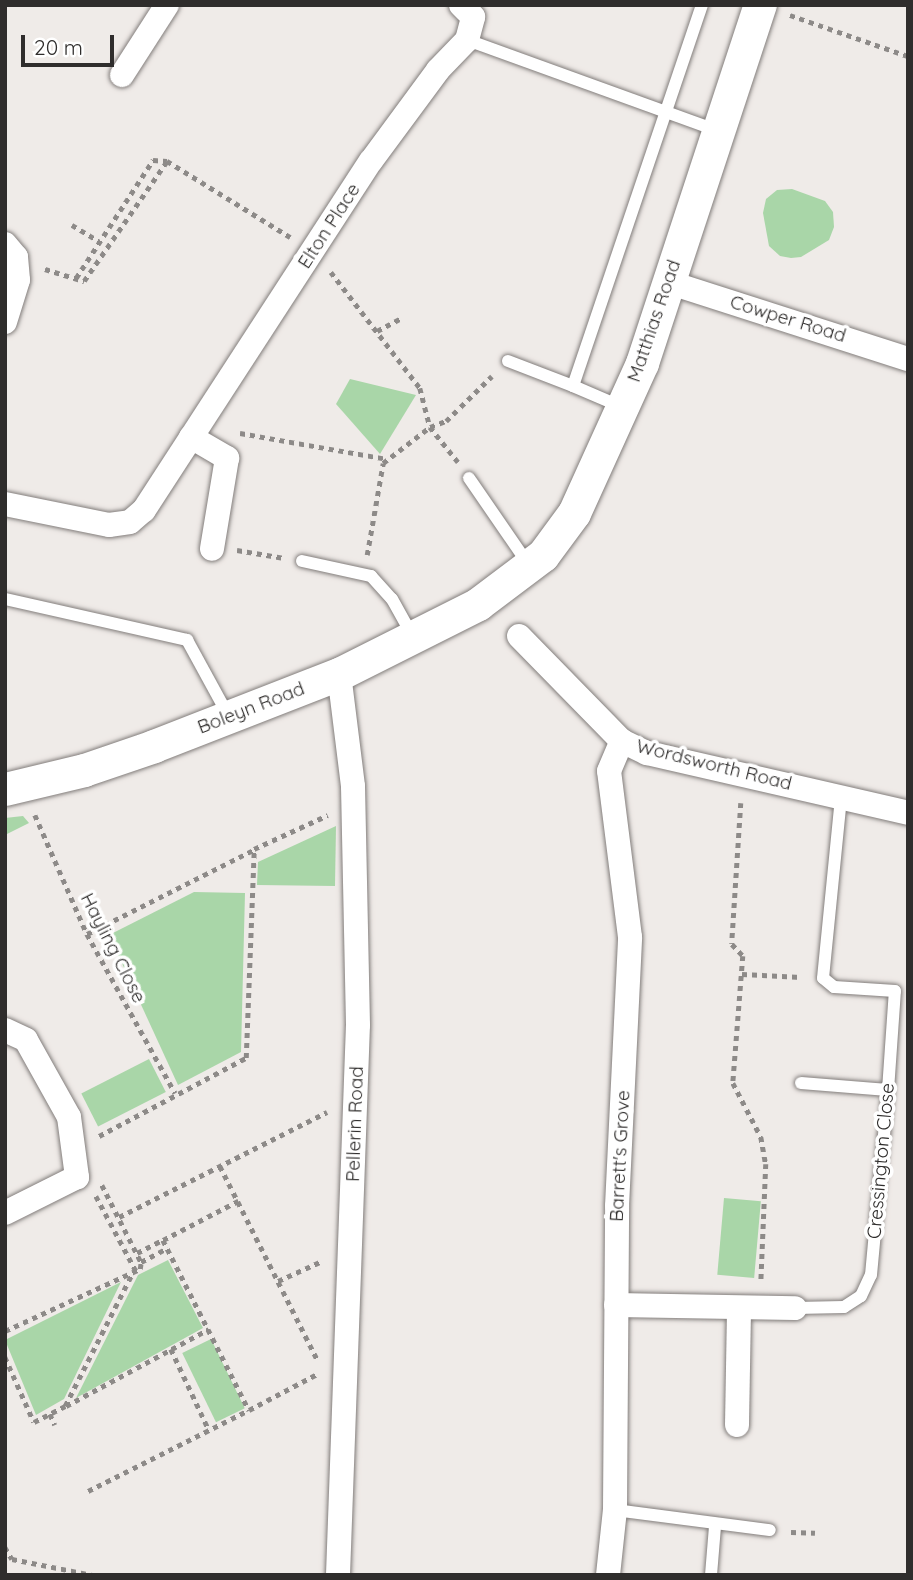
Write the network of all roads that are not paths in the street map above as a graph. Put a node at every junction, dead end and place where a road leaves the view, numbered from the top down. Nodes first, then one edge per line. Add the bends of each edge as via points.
1 (167, 5) edge
2 (702, 5) edge
3 (775, 10) edge
4 (467, 22) edge
5 (122, 75) dead end
6 (665, 112) junction
7 (718, 131) junction
8 (11, 254) edge
9 (668, 282) junction
10 (5, 322) edge
11 (908, 359) edge
12 (508, 361) road end
13 (573, 386) junction
14 (624, 408) junction
15 (191, 437) junction
16 (469, 478) road end
17 (5, 504) edge
18 (212, 549) dead end
19 (302, 561) road end
20 (530, 567) junction
21 (5, 599) edge
22 (485, 599) joint
23 (519, 636) dead end
24 (414, 639) junction
25 (339, 674) junction
26 (229, 717) junction
27 (622, 741) junction
28 (5, 789) edge
29 (841, 797) junction
30 (908, 813) edge
31 (5, 1030) edge
32 (801, 1083) dead end
33 (888, 1090) junction
34 (5, 1213) edge
35 (616, 1305) junction
36 (795, 1308) joint
37 (750, 1309) junction
38 (737, 1425) dead end
39 (615, 1510) junction
40 (715, 1526) junction
41 (769, 1530) dead end
42 (338, 1575) edge
43 (608, 1575) edge
44 (711, 1575) edge

1 - 5 street
2 - 6 lane
3 - 7 street, Matthias Road
4 - 6 lane
4 - 15 street, Elton Place
6 - 7 lane
6 - 13 lane
7 - 9 street, Matthias Road
8 - 10 street via 18,281
9 - 11 street, Cowper Road
9 - 14 street, Matthias Road
12 - 13 lane
13 - 14 lane
14 - 20 street, Matthias Road via 574,513
15 - 17 street, Elton Place via 144,510 130,522 109,525
15 - 18 street via 227,458
16 - 20 lane
19 - 24 lane via 363,573 391,599
20 - 22 street, Matthias Road
21 - 26 lane via 187,640
22 - 24 street, Boleyn Road
23 - 27 street, Wordsworth Road
24 - 25 street, Boleyn Road
25 - 26 street, Boleyn Road
25 - 42 street, Pellerin Road via 354,803 355,1098
26 - 28 street, Boleyn Road via 84,770
27 - 29 street, Wordsworth Road via 647,753
27 - 35 street, Barrett's Grove via 609,771 630,937
29 - 30 street, Wordsworth Road
29 - 33 lane, Cressington Close via 823,978 834,987 895,991
31 - 34 street via 26,1040 69,1117 77,1177
32 - 33 lane
33 - 36 lane, Cressington Close via 871,1275 861,1296 844,1307
35 - 37 street, Cressington Close
35 - 39 street, Barrett's Grove
36 - 37 street, Cressington Close
37 - 38 street
39 - 40 lane
39 - 43 street, Barrett's Grove
40 - 41 lane
40 - 44 lane

